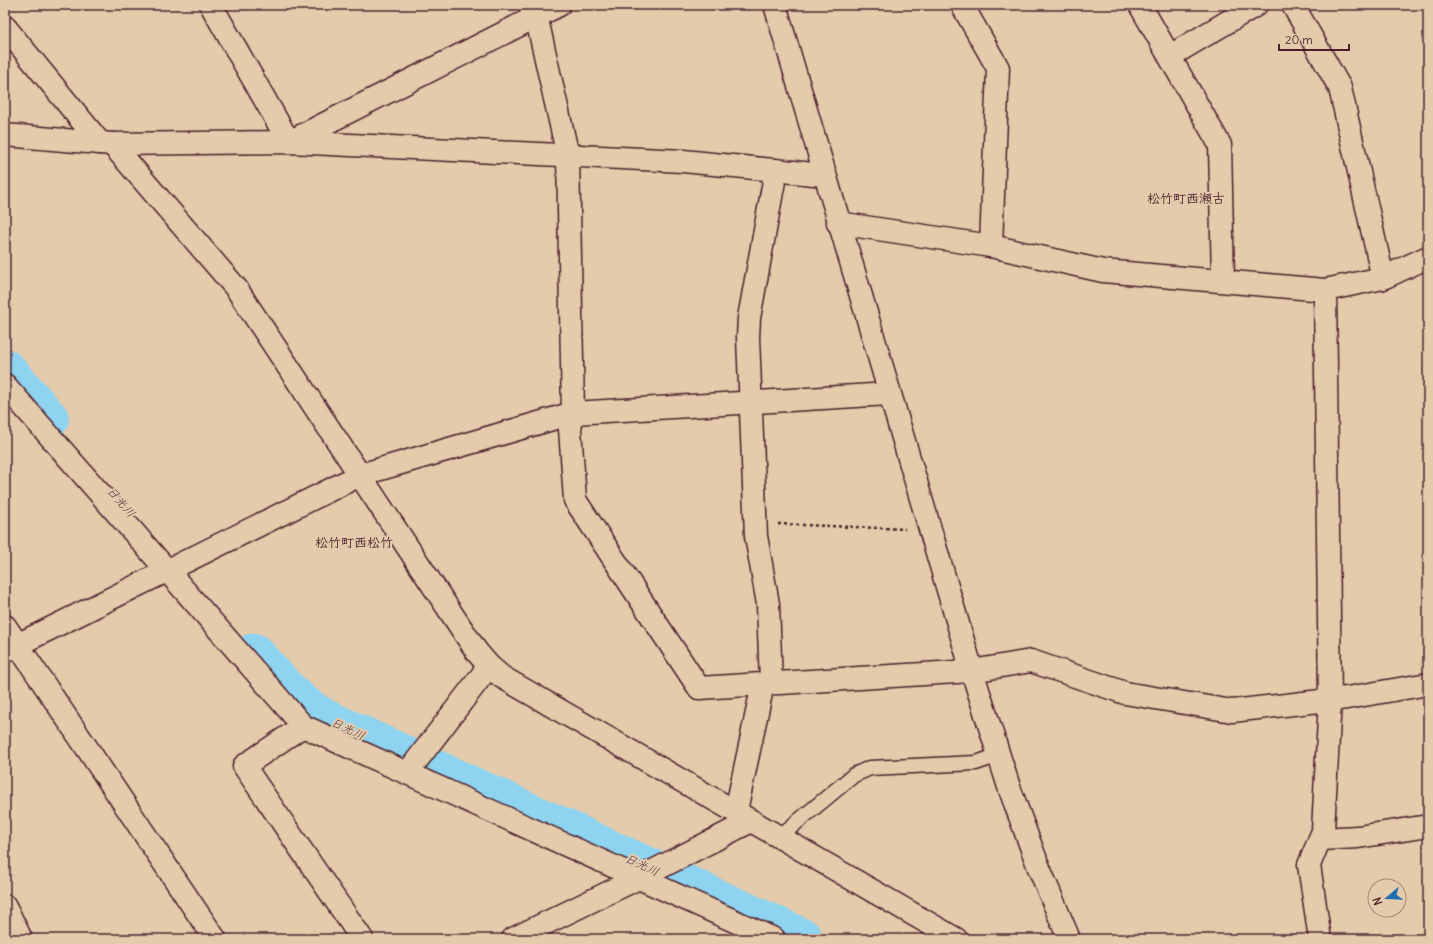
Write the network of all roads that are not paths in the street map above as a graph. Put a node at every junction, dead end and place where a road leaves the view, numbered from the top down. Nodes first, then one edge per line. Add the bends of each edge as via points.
1 (212, 5) edge
2 (559, 5) edge
3 (775, 5) edge
4 (962, 5) edge
5 (1140, 5) edge
6 (1256, 5) edge
7 (1293, 5) edge
8 (533, 10) edge
9 (5, 27) edge
10 (1170, 56) junction
11 (5, 135) edge
12 (289, 142) junction
13 (106, 143) junction
14 (568, 156) junction
15 (776, 170) junction
16 (824, 175) junction
17 (838, 223) junction
18 (991, 246) junction
19 (1428, 257) edge
20 (1384, 278) junction
21 (1223, 280) junction
22 (1325, 290) junction
23 (5, 385) edge
24 (889, 394) junction
25 (752, 402) junction
26 (573, 413) junction
27 (360, 476) junction
28 (174, 567) junction
29 (5, 626) edge
30 (12, 648) edge
31 (489, 666) junction
32 (972, 671) junction
33 (767, 684) junction
34 (1428, 684) edge
35 (1330, 700) junction
36 (304, 726) junction
37 (999, 755) junction
38 (413, 765) junction
39 (744, 816) junction
40 (1428, 826) edge
41 (779, 837) junction
42 (1320, 838) junction
43 (649, 874) junction
44 (5, 906) edge
45 (21, 939) edge
46 (215, 939) edge
47 (362, 939) edge
48 (513, 939) edge
49 (774, 939) edge
50 (956, 939) edge
51 (1069, 939) edge
52 (1320, 939) edge

1 - 12 street
2 - 8 street
3 - 16 street
4 - 18 street via 998,68
5 - 10 street
6 - 10 street
7 - 20 street via 1340,88
8 - 12 street
8 - 14 street
9 - 13 street
10 - 21 street via 1220,145
11 - 13 street
12 - 13 street
12 - 14 street
13 - 27 street via 236,288
14 - 15 street
14 - 26 street
15 - 16 street
15 - 25 street via 749,318
16 - 17 street
17 - 18 street
17 - 24 street
18 - 21 street via 1103,271
19 - 20 street
20 - 22 street
21 - 22 street
22 - 35 street
23 - 28 street
24 - 25 street
24 - 32 street
25 - 26 street
25 - 33 street via 756,536 768,604
26 - 27 street
26 - 33 street via 570,429 575,500 699,688
27 - 28 street
27 - 31 street via 477,652
28 - 30 street
28 - 36 street
29 - 30 street
30 - 46 street
31 - 38 street
31 - 39 street via 502,677
32 - 33 street
32 - 35 street via 1031,661 1125,692 1232,711
32 - 37 street
33 - 39 street
34 - 35 street
35 - 42 street via 1323,831
36 - 38 street
36 - 47 street via 244,766
37 - 41 lane via 976,763 862,770
37 - 51 street via 1039,868
38 - 43 street
39 - 41 street
39 - 43 street
40 - 42 street via 1358,837
41 - 50 street
42 - 52 street via 1310,865
43 - 48 street
43 - 49 street
44 - 45 street

